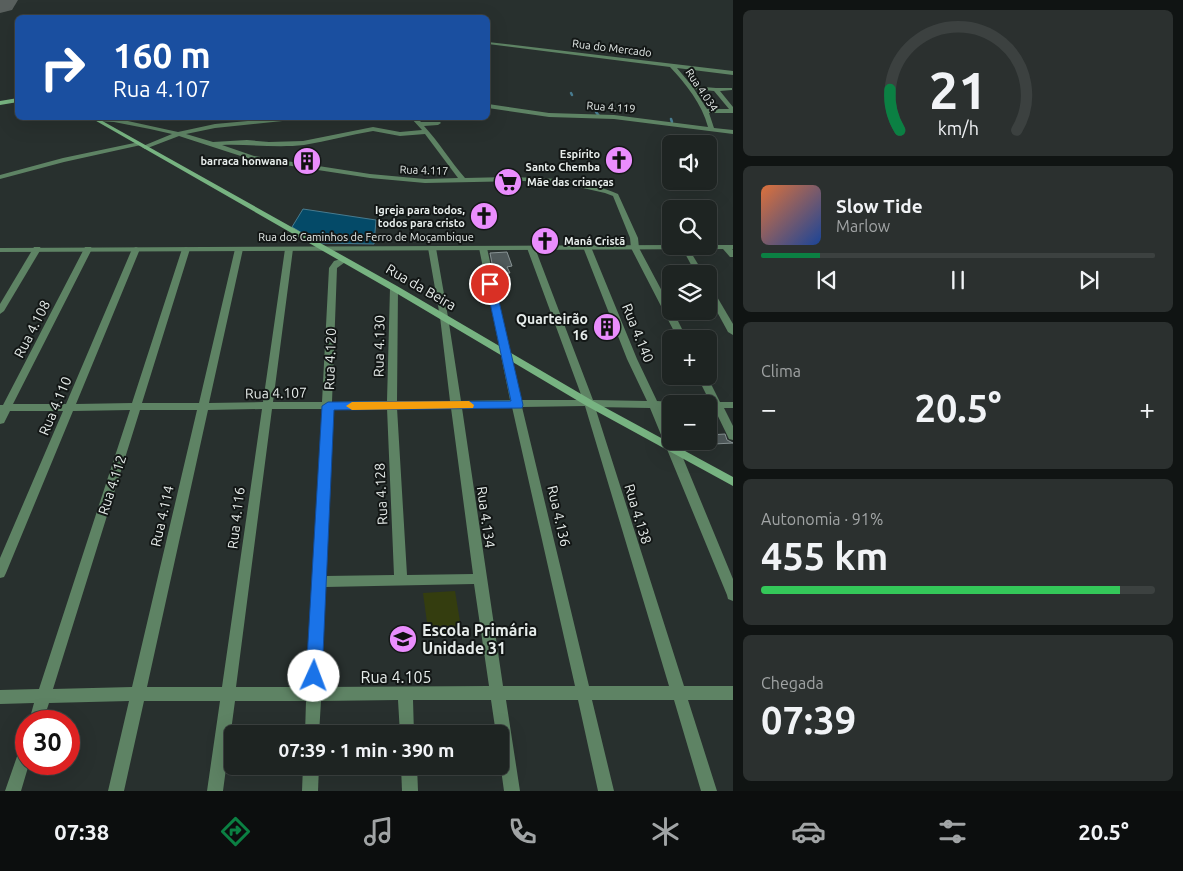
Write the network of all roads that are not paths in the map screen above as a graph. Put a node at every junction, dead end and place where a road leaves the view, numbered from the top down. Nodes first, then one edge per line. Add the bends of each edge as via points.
1 (490, 43) edge
2 (672, 66) junction
3 (733, 73) edge
4 (690, 87) junction
5 (730, 89) dead end
6 (716, 90) junction
7 (15, 100) edge
8 (0, 103) edge
9 (490, 106) edge
10 (705, 111) junction
11 (733, 111) edge
12 (99, 120) edge
13 (112, 120) edge
14 (239, 120) edge
15 (281, 120) edge
16 (416, 120) edge
17 (438, 123) dead end
18 (420, 124) junction
19 (711, 128) junction
20 (426, 132) junction
21 (733, 132) edge
22 (179, 134) junction
23 (212, 145) junction
24 (142, 146) junction
25 (0, 177) edge
26 (464, 180) junction
27 (662, 247) edge
28 (717, 247) edge
29 (730, 247) edge
30 (323, 248) junction
31 (432, 248) junction
32 (483, 248) junction
33 (531, 248) junction
34 (587, 248) junction
35 (635, 248) junction
36 (37, 249) junction
37 (88, 249) junction
38 (136, 249) junction
39 (186, 249) junction
40 (239, 249) junction
41 (289, 249) junction
42 (0, 250) edge
43 (733, 255) edge
44 (344, 260) junction
45 (394, 288) junction
46 (717, 304) edge
47 (0, 310) edge
48 (444, 317) junction
49 (678, 330) edge
50 (733, 332) edge
51 (505, 355) junction
52 (589, 403) junction
53 (733, 404) edge
54 (392, 405) junction
55 (455, 405) junction
56 (518, 405) junction
57 (654, 405) junction
58 (662, 405) edge
59 (717, 405) edge
60 (266, 406) junction
61 (328, 406) junction
62 (69, 407) junction
63 (137, 407) junction
64 (202, 407) junction
65 (3, 408) edge
66 (717, 411) edge
67 (0, 420) edge
68 (662, 423) edge
69 (733, 436) edge
70 (662, 442) edge
71 (674, 450) edge
72 (677, 450) edge
73 (733, 482) edge
74 (0, 573) edge
75 (480, 579) junction
76 (401, 580) junction
77 (318, 582) junction
78 (733, 595) edge
79 (733, 692) edge
80 (137, 694) junction
81 (497, 694) junction
82 (584, 694) junction
83 (678, 694) junction
84 (228, 695) junction
85 (314, 695) junction
86 (405, 695) junction
87 (0, 697) edge
88 (44, 697) junction
89 (40, 710) edge
90 (312, 725) edge
91 (407, 725) edge
92 (18, 775) edge
93 (311, 775) edge
94 (409, 775) edge
95 (13, 791) edge
96 (116, 791) edge
97 (215, 791) edge
98 (310, 791) edge
99 (410, 791) edge
100 (512, 791) edge
101 (606, 791) edge
102 (709, 791) edge

1 - 2 street, Rua do Mercado
2 - 3 street, Rua do Mercado
2 - 4 street, Rua 4.034
4 - 6 street
4 - 10 street, Rua 4.034
5 - 6 street
6 - 11 street
7 - 8 main road
9 - 19 street, Rua 4.119 via 550,115 614,117
10 - 11 street
10 - 19 street, Rua 4.034
12 - 24 main road, Rua da Beira
13 - 22 street, Rua 4.117
14 - 15 street
14 - 22 street
16 - 18 street
17 - 18 street
18 - 20 street
19 - 21 street, Rua 4.119
20 - 23 street via 400,134 372,130 303,143
20 - 26 street
22 - 23 street, Rua 4.117
22 - 24 street
23 - 26 street, Rua 4.117 via 253,158 370,176 425,181
24 - 25 street via 63,160
24 - 30 main road, Rua da Beira
26 - 35 street, Rua 4.117 via 524,179 574,184 612,193 616,195 626,218
27 - 35 street, Rua dos Caminhos de Ferro de Moçambique
28 - 29 street, Rua dos Caminhos de Ferro de Moçambique
29 - 43 street
30 - 31 street, Rua dos Caminhos de Ferro de Moçambique
30 - 41 street, Rua dos Caminhos de Ferro de Moçambique
30 - 44 main road, Rua da Beira
31 - 32 street, Rua dos Caminhos de Ferro de Moçambique
31 - 48 street, Rua 4.134
32 - 33 street, Rua dos Caminhos de Ferro de Moçambique
32 - 51 street, Rua 4.136
33 - 34 street, Rua dos Caminhos de Ferro de Moçambique
33 - 52 street, Rua 4.138
34 - 35 street, Rua dos Caminhos de Ferro de Moçambique
34 - 57 street, Rua 4.140
35 - 49 street
36 - 37 street, Rua dos Caminhos de Ferro de Moçambique
36 - 42 street, Rua dos Caminhos de Ferro de Moçambique
36 - 47 street
37 - 38 street, Rua dos Caminhos de Ferro de Moçambique
37 - 65 street, Rua 4.108
38 - 39 street, Rua dos Caminhos de Ferro de Moçambique
38 - 62 street, Rua 4.110
39 - 40 street, Rua dos Caminhos de Ferro de Moçambique
39 - 63 street, Rua 4.112
40 - 41 street, Rua dos Caminhos de Ferro de Moçambique
40 - 64 street, Rua 4.114
41 - 60 street, Rua 4.116
44 - 45 main road, Rua da Beira
44 - 61 street, Rua 4.120 via 333,268
45 - 48 main road, Rua da Beira
45 - 54 street, Rua 4.130
46 - 50 street
48 - 51 main road, Rua da Beira
48 - 55 street, Rua 4.134
51 - 52 main road, Rua da Beira
51 - 56 street, Rua 4.136
52 - 56 street, Rua 4.107
52 - 57 street, Rua 4.107
52 - 70 main road, Rua da Beira
52 - 83 street, Rua 4.138
53 - 59 street
54 - 55 street, Rua 4.107
54 - 61 street, Rua 4.107
54 - 76 street, Rua 4.128
55 - 56 street, Rua 4.107
55 - 75 street, Rua 4.134
56 - 82 street, Rua 4.136
57 - 58 street, Rua 4.107
57 - 68 street, Rua 4.140
60 - 61 street, Rua 4.107
60 - 64 street, Rua 4.107
60 - 84 street, Rua 4.116
61 - 77 street, Rua 4.120
62 - 63 street, Rua 4.107
62 - 65 street, Rua 4.107
62 - 74 street, Rua 4.110
63 - 64 street, Rua 4.107
63 - 88 street, Rua 4.112
64 - 80 street, Rua 4.114
65 - 67 street, Rua 4.108
66 - 69 street
71 - 78 street, Rua 4.140
72 - 73 main road, Rua da Beira
75 - 76 street
75 - 81 street, Rua 4.134
76 - 77 street
77 - 85 street, Rua 4.120
79 - 83 street, Rua 4.105
80 - 84 street, Rua 4.105
80 - 88 street, Rua 4.105
80 - 96 street, Rua 4.114
81 - 82 street, Rua 4.105
81 - 86 street, Rua 4.105
81 - 100 street, Rua 4.134
82 - 83 street, Rua 4.105
82 - 101 street, Rua 4.136
83 - 102 street, Rua 4.138
84 - 85 street, Rua 4.105
84 - 97 street, Rua 4.116
85 - 86 street, Rua 4.105
85 - 90 street, Rua 4.120
86 - 91 street
87 - 88 street, Rua 4.105
88 - 89 street, Rua 4.112
92 - 95 street
93 - 98 street
94 - 99 street

